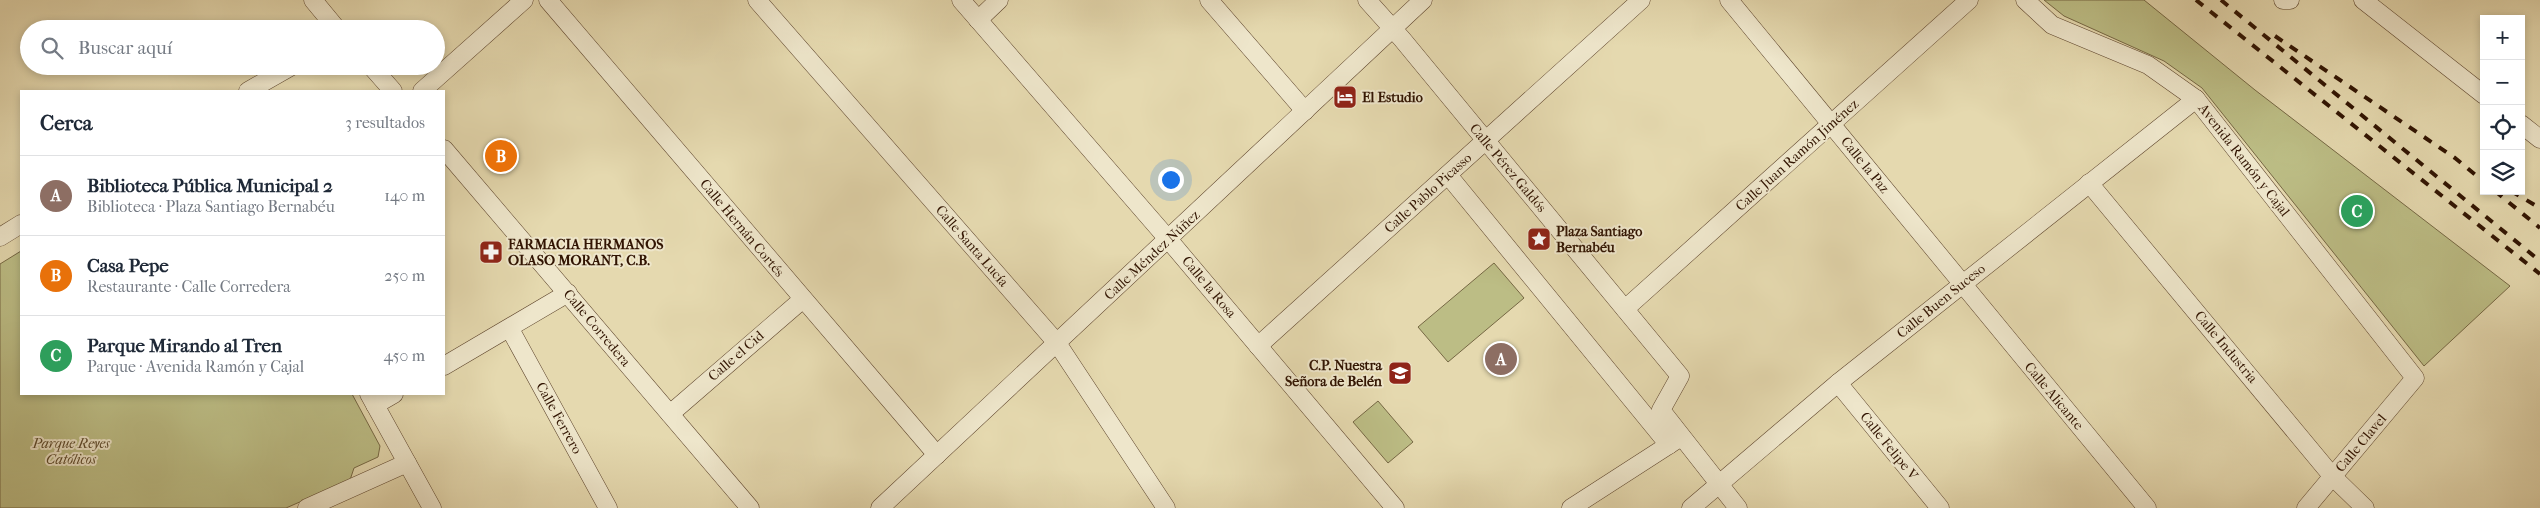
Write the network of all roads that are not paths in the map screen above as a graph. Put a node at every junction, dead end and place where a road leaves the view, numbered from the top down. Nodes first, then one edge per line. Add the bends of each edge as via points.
1 (313, 0) edge
2 (524, 0) edge
3 (548, 0) edge
4 (757, 0) edge
5 (961, 0) edge
6 (999, 0) edge
7 (1209, 0) edge
8 (1367, 0) edge
9 (1423, 0) edge
10 (1641, 0) edge
11 (1729, 0) edge
12 (1969, 0) edge
13 (2025, 0) edge
14 (2283, 0) edge
15 (2290, 0) edge
16 (2363, 0) edge
17 (330, 20) edge
18 (978, 20) junction
19 (1392, 29) junction
20 (445, 70) edge
21 (276, 75) edge
22 (379, 75) edge
23 (440, 75) edge
24 (250, 90) edge
25 (392, 90) edge
26 (423, 90) edge
27 (2480, 92) edge
28 (2196, 99) junction
29 (1305, 111) junction
30 (1832, 125) junction
31 (2525, 127) edge
32 (2540, 139) edge
33 (1486, 142) junction
34 (445, 150) edge
35 (1448, 175) junction
36 (2089, 183) junction
37 (20, 225) edge
38 (0, 237) edge
39 (1168, 239) junction
40 (1962, 284) junction
41 (568, 293) junction
42 (803, 299) junction
43 (1625, 309) junction
44 (510, 328) junction
45 (1057, 343) junction
46 (1258, 346) junction
47 (445, 365) edge
48 (2415, 378) joint
49 (1838, 383) junction
50 (390, 395) edge
51 (372, 399) edge
52 (670, 414) junction
53 (1675, 441) junction
54 (937, 455) junction
55 (406, 463) junction
56 (2333, 477) junction
57 (1718, 483) junction
58 (883, 507) edge
59 (307, 508) edge
60 (432, 508) edge
61 (608, 508) edge
62 (750, 508) edge
63 (1166, 508) edge
64 (1395, 508) edge
65 (1571, 508) edge
66 (1691, 508) edge
67 (1738, 508) edge
68 (1940, 508) edge
69 (2147, 508) edge
70 (2306, 508) edge
71 (2365, 508) edge

1 - 17 street
2 - 20 street
3 - 42 street, Calle Hernán Cortés
4 - 45 street, Calle Santa Lucía
5 - 18 street, Calle la Rosa
6 - 18 street
7 - 29 street
8 - 19 street, Calle Pérez Galdós
9 - 19 street, Calle Méndez Núñez
10 - 33 street, Calle Pablo Picasso
11 - 30 street, Calle la Paz
12 - 30 street, Calle Juan Ramón Jiménez
13 - 28 street, Avenida Ramón y Cajal via 2052,25 2148,65
14 - 15 street
16 - 27 street
18 - 39 street, Calle la Rosa
19 - 29 street, Calle Méndez Núñez
19 - 33 street, Calle Pérez Galdós
21 - 24 street
22 - 25 street
23 - 26 street
28 - 36 street, Calle Buen Suceso
28 - 48 street, Avenida Ramón y Cajal
29 - 39 street, Calle Méndez Núñez
30 - 40 street, Calle la Paz
30 - 43 street, Calle Juan Ramón Jiménez
31 - 32 street
33 - 35 street, Calle Pablo Picasso
33 - 43 street, Calle Pérez Galdós
34 - 41 street, Calle Corredera
35 - 46 street, Calle Pablo Picasso
35 - 53 street
36 - 40 street, Calle Buen Suceso
36 - 56 street, Calle Industria
37 - 38 street
39 - 45 street, Calle Méndez Núñez
39 - 46 street, Calle la Rosa
40 - 49 street, Calle Buen Suceso
40 - 69 street, Calle Alicante
41 - 44 street
41 - 52 street, Calle Corredera
42 - 52 street, Calle el Cid
42 - 54 street, Calle Hernán Cortés
43 - 53 street, Calle Pérez Galdós via 1680,376 1661,410
44 - 47 street
44 - 61 street, Calle Ferrero
45 - 54 street, Calle Méndez Núñez
45 - 63 street, Calle Santa Lucía
46 - 64 street, Calle la Rosa
48 - 56 street, Calle Clavel
49 - 57 street, Calle Buen Suceso
49 - 68 street, Calle Felipe V
50 - 51 street
51 - 55 street
52 - 62 street, Calle Corredera
53 - 57 street
53 - 65 street
54 - 58 street, Calle Méndez Núñez
55 - 59 street
55 - 60 street
56 - 70 street, Calle Clavel
56 - 71 street, Calle Industria
57 - 66 street, Calle Buen Suceso
57 - 67 street

